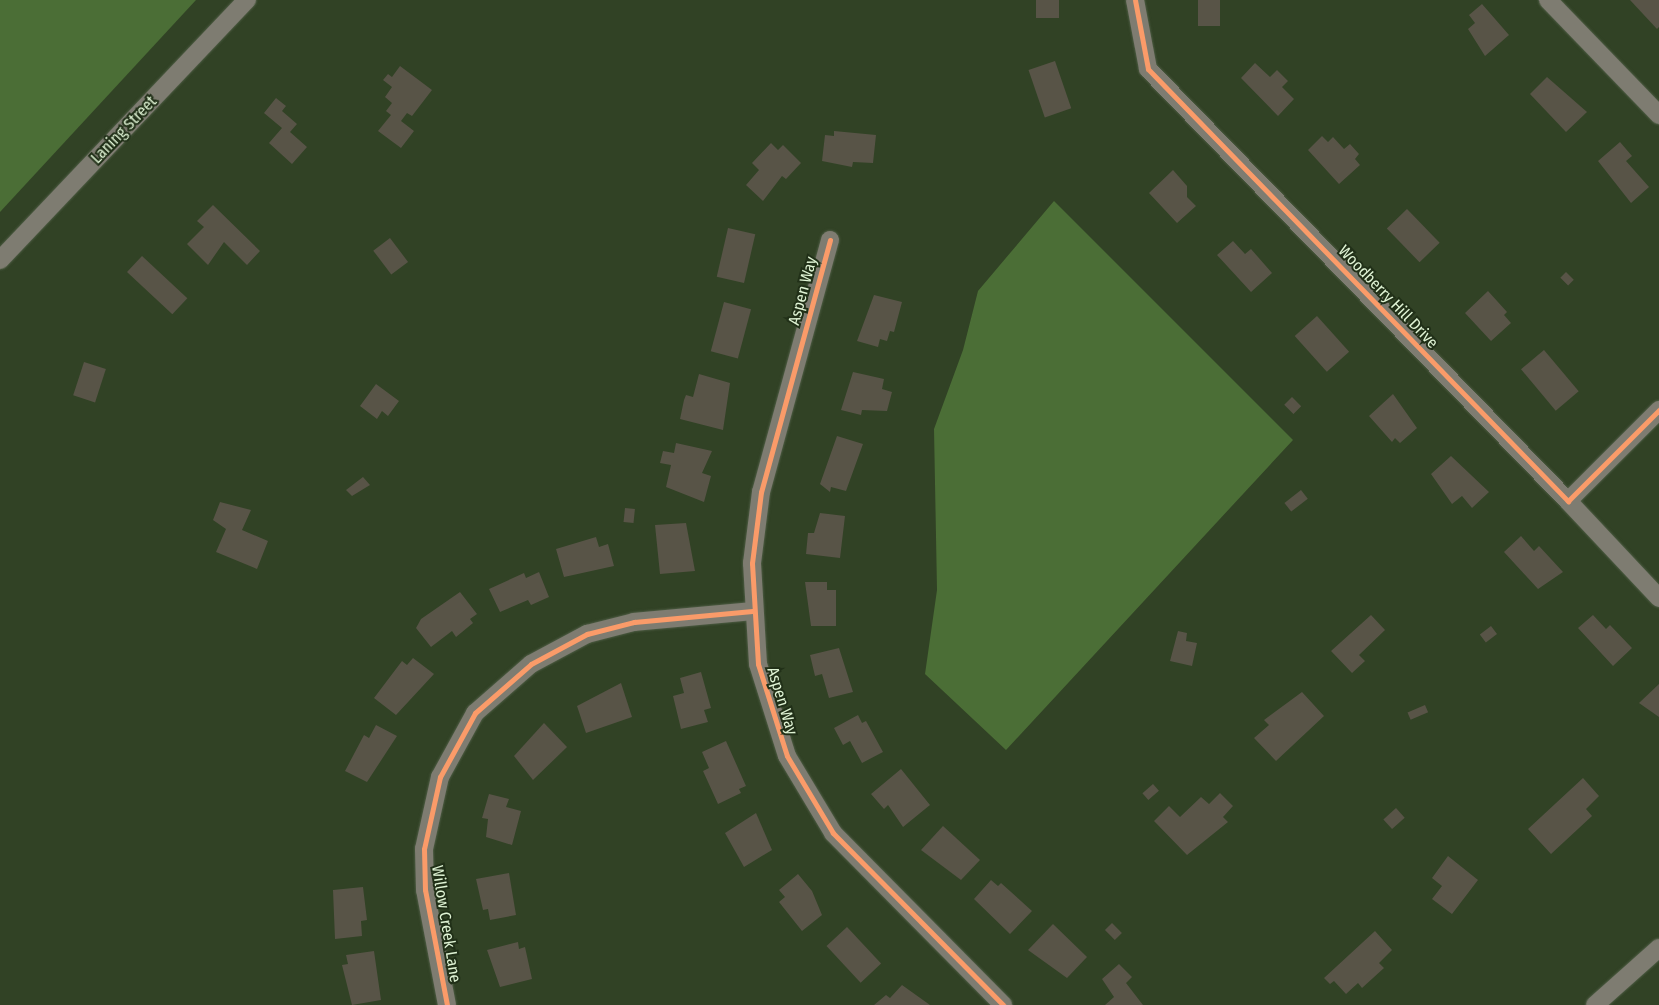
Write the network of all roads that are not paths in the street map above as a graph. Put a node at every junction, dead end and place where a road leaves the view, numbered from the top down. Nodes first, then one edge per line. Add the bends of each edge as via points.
1 (247, 0) edge
2 (1135, 0) edge
3 (1548, 0) edge
4 (1659, 115) edge
5 (830, 240) dead end
6 (0, 260) edge
7 (1659, 410) edge
8 (1568, 501) junction
9 (1659, 598) edge
10 (752, 612) junction
11 (1659, 948) edge
12 (447, 1005) edge
13 (1003, 1005) edge
14 (1595, 1005) edge

1 - 6 street, Laning Street
2 - 8 street, Woodberry Hill Drive via 1148,68
3 - 4 street
5 - 10 street, Aspen Way via 760,492 752,563
7 - 8 street
8 - 9 street, Woodberry Hill Drive
10 - 12 street, Willow Creek Lane via 634,622 587,634 531,664 478,710 444,766 425,842 425,890
10 - 13 street, Aspen Way via 758,664 772,720 819,811 848,851
11 - 14 street

